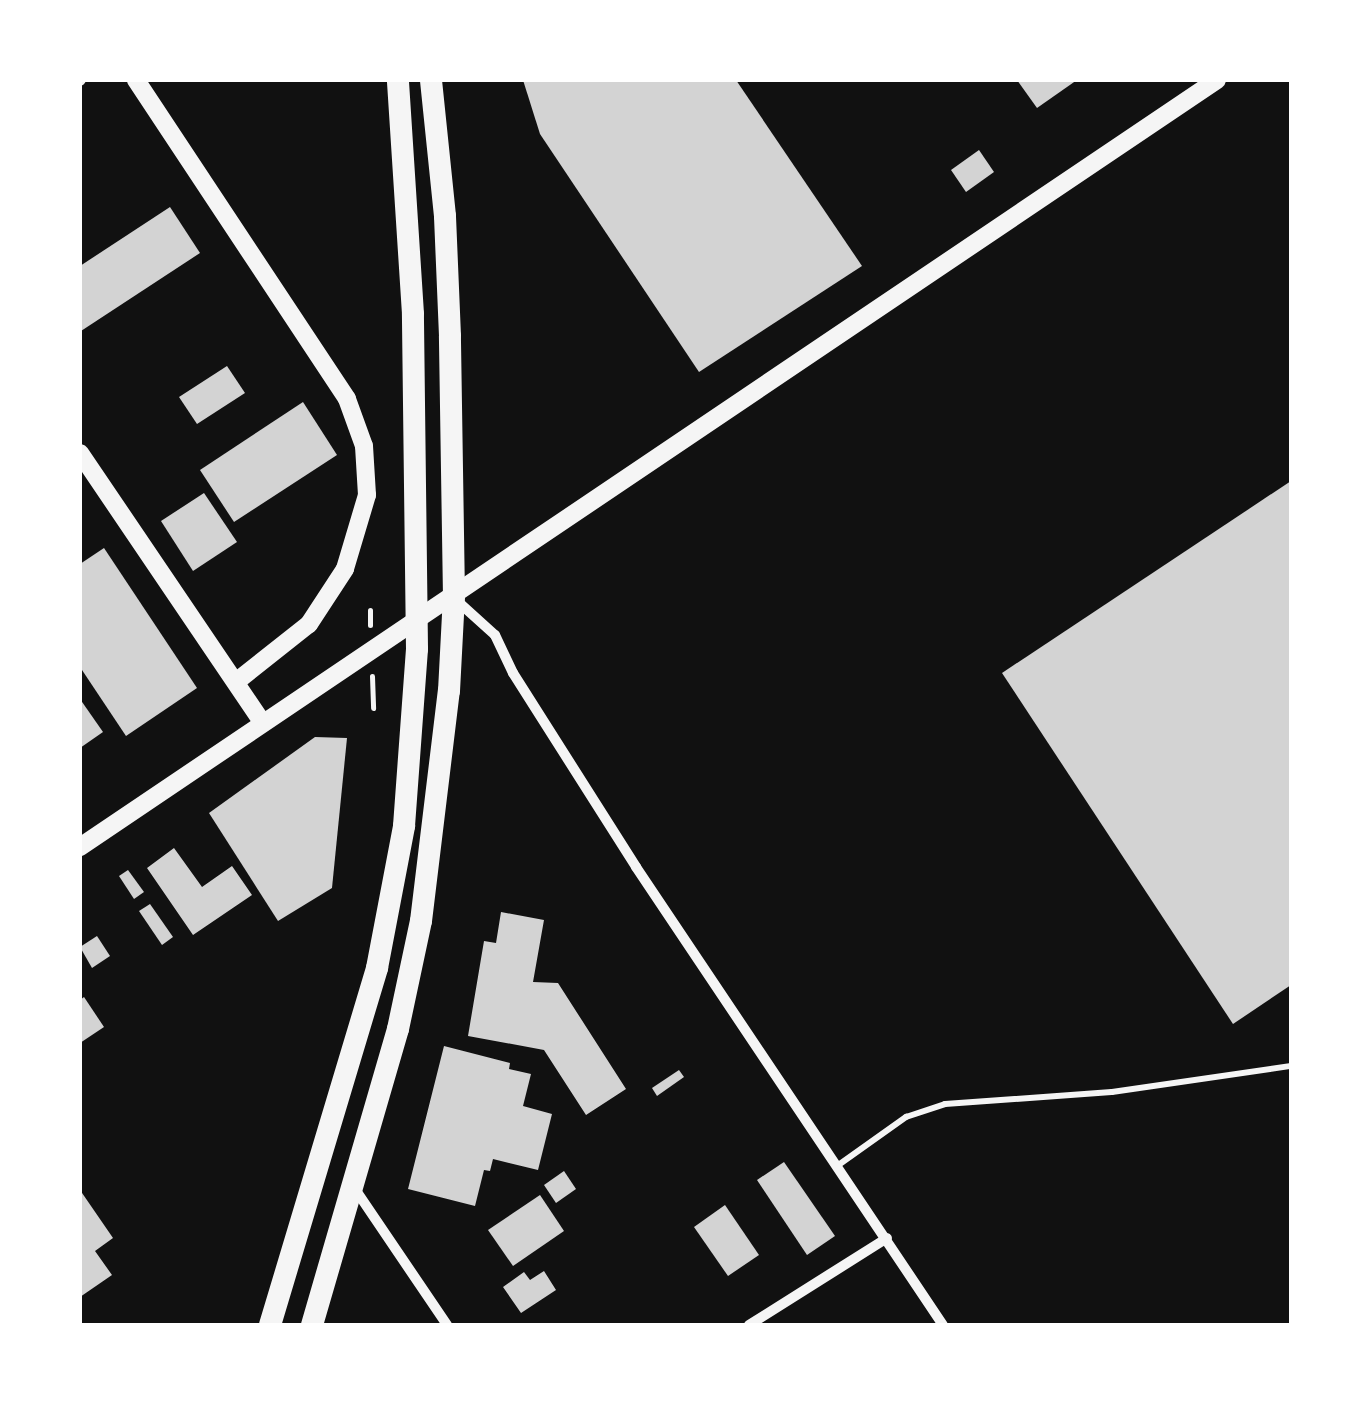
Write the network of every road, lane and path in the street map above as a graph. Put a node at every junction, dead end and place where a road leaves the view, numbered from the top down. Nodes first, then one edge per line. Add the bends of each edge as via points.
1 (136, 80) edge
2 (398, 80) edge
3 (431, 80) edge
4 (1217, 80) edge
5 (80, 453) edge
6 (454, 597) junction
7 (416, 620) junction
8 (236, 681) junction
9 (263, 724) junction
10 (80, 847) edge
11 (1291, 1066) edge
12 (837, 1166) junction
13 (353, 1187) junction
14 (886, 1238) junction
15 (270, 1325) edge
16 (312, 1325) edge
17 (447, 1325) edge
18 (749, 1325) edge
19 (943, 1325) edge

1 - 8 street via 347,399 364,446 367,496 345,569 309,624
2 - 7 highway via 414,314
3 - 6 highway via 446,250
4 - 6 street
5 - 8 street
6 - 7 street
6 - 12 street via 496,636 512,673
6 - 13 highway via 421,921
7 - 9 street
7 - 15 highway via 404,826 378,968
8 - 9 street
9 - 10 street
11 - 12 lane via 1112,1092 945,1104 906,1117
12 - 14 street
13 - 16 highway
13 - 17 street
14 - 18 street
14 - 19 street

